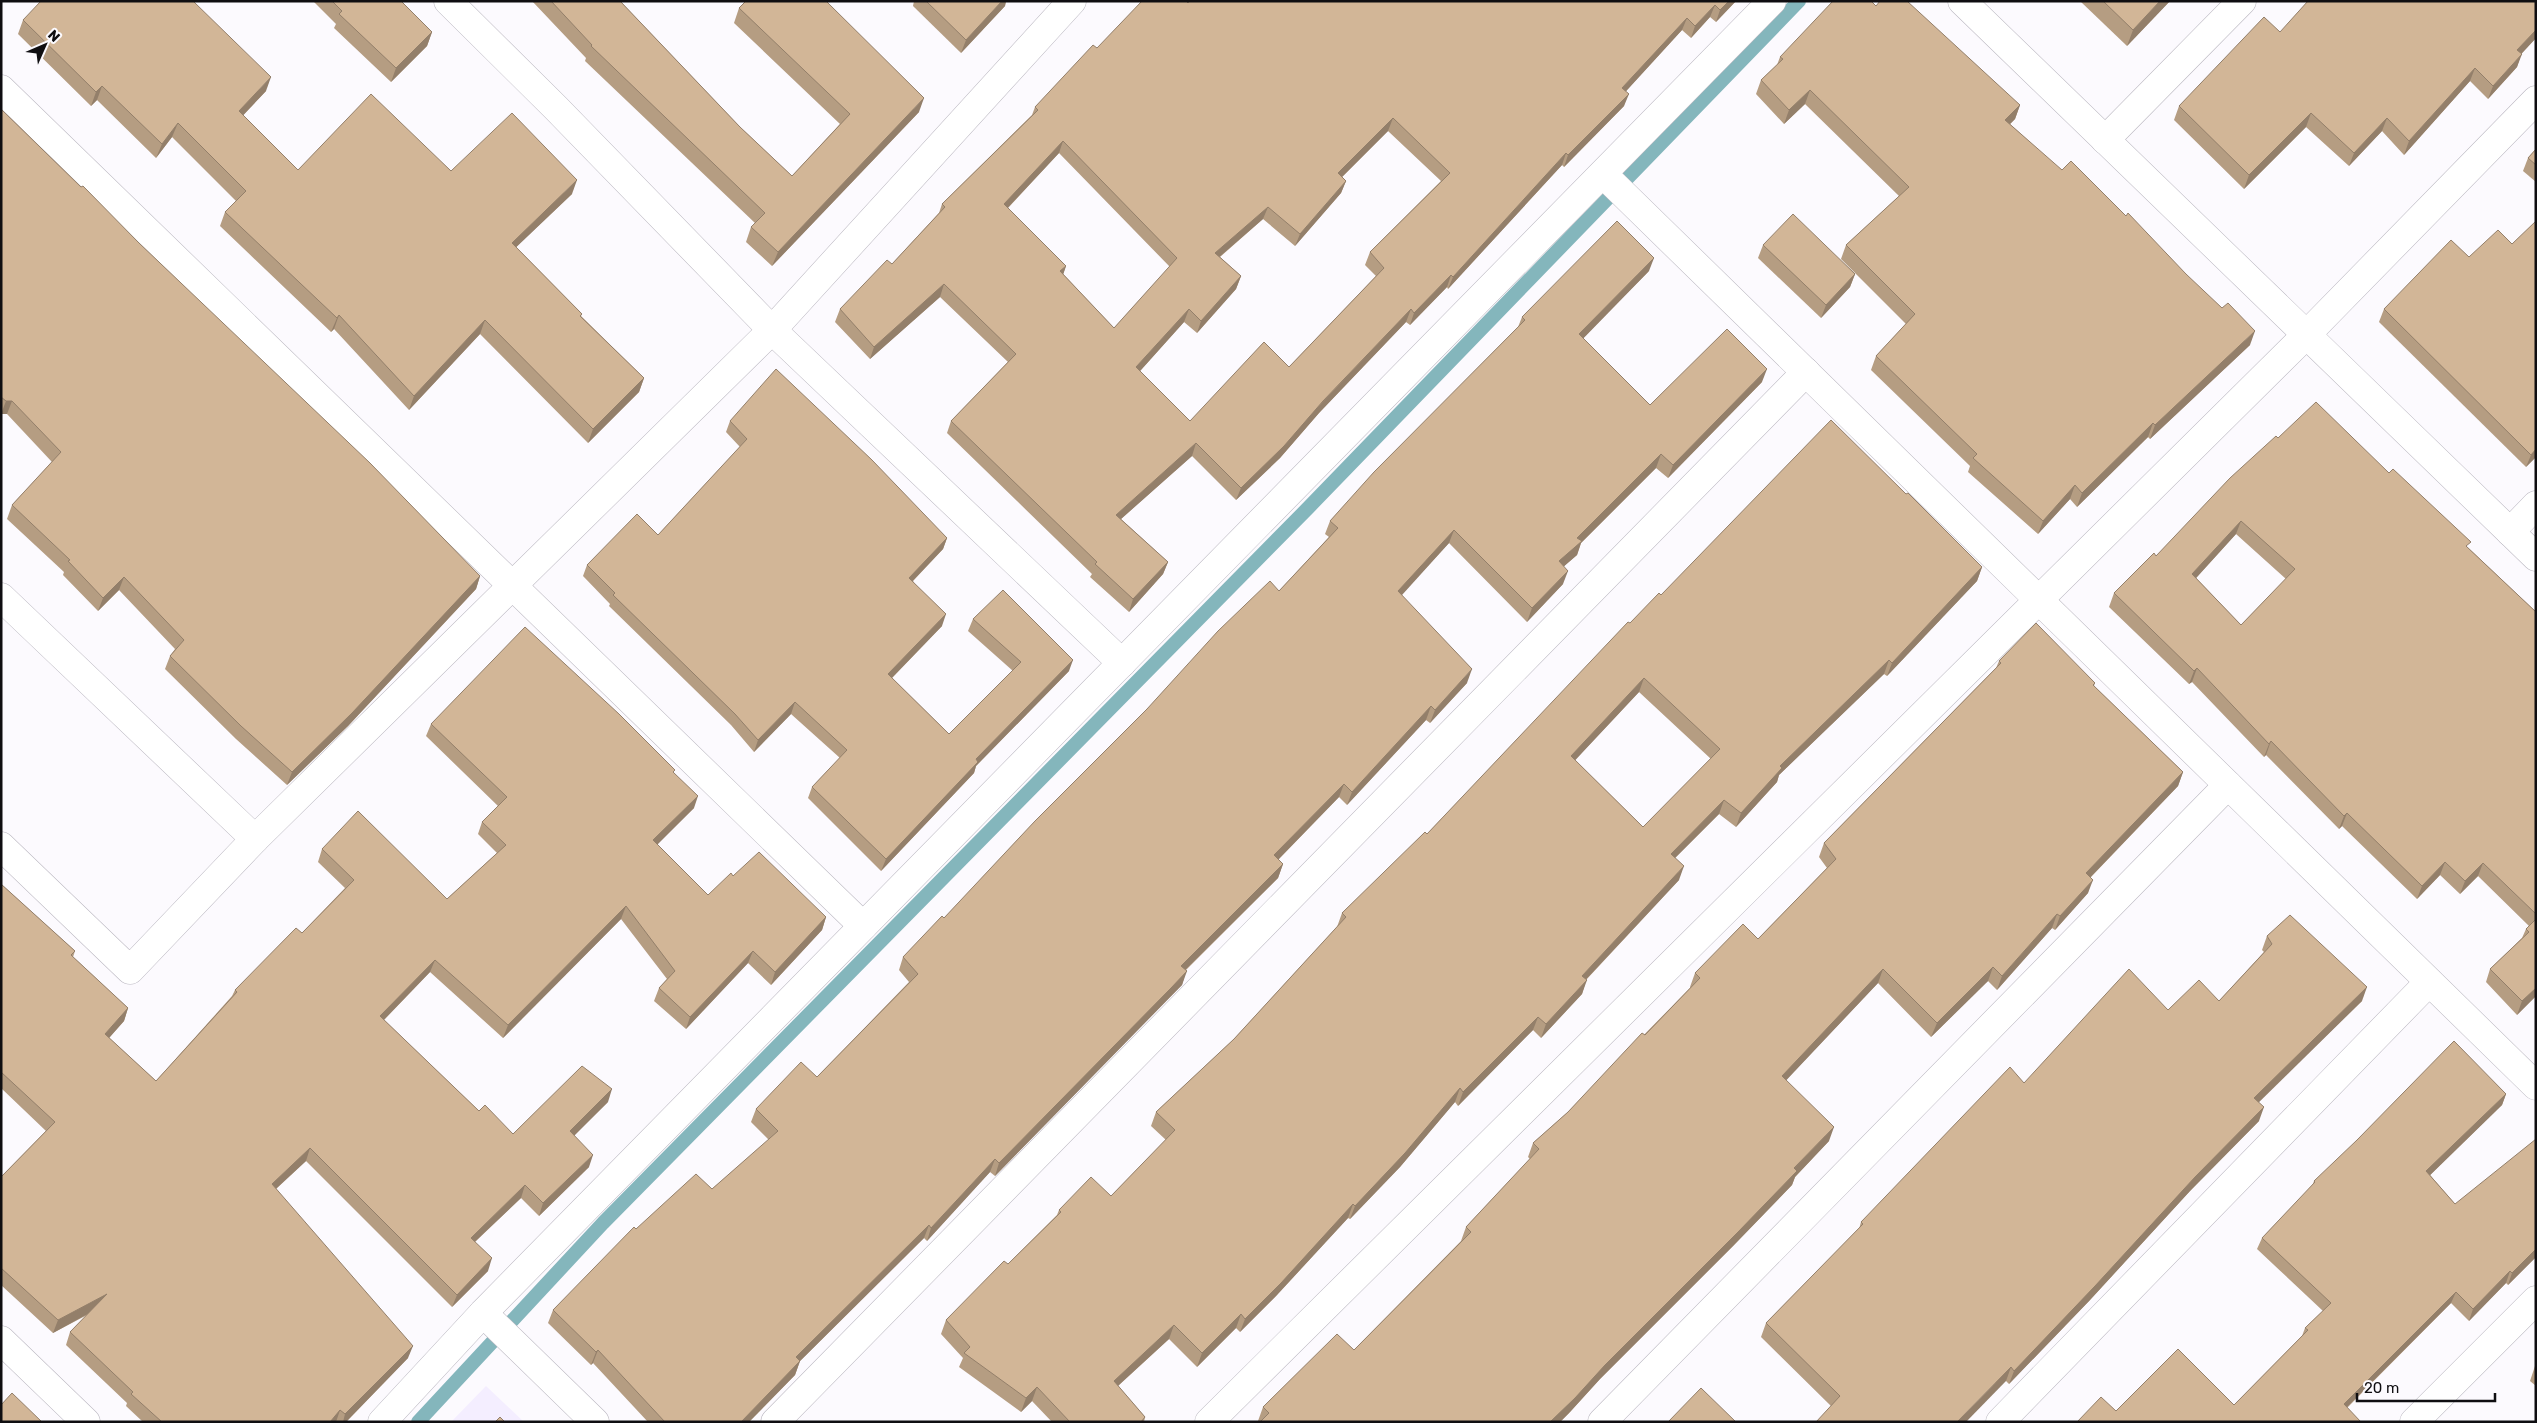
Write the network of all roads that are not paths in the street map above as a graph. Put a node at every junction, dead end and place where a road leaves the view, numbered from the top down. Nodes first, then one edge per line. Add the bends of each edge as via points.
1 (448, 1) edge
2 (1072, 1) edge
3 (1772, 1) edge
4 (1962, 1) edge
5 (2242, 1) edge
6 (1, 89) edge
7 (2536, 100) edge
8 (2105, 140) junction
9 (1603, 174) junction
10 (772, 330) junction
11 (2306, 335) junction
12 (1806, 372) junction
13 (2536, 506) edge
14 (2510, 532) junction
15 (2536, 558) edge
16 (512, 586) junction
17 (1, 597) edge
18 (2039, 600) junction
19 (1122, 663) junction
20 (2228, 785) junction
21 (255, 839) junction
22 (1, 846) edge
23 (863, 926) junction
24 (2429, 982) junction
25 (2536, 1086) edge
26 (2536, 1300) edge
27 (482, 1313) junction
28 (1, 1340) edge
29 (86, 1422) edge
30 (382, 1422) edge
31 (595, 1422) edge
32 (775, 1422) edge
33 (1209, 1422) edge
34 (1602, 1422) edge
35 (2000, 1422) edge
36 (2414, 1422) edge

1 - 10 street
2 - 10 street
3 - 9 street
4 - 8 street
5 - 8 street
6 - 16 street
7 - 11 street
8 - 11 street
9 - 12 street
9 - 19 street
10 - 16 street
10 - 19 street
11 - 14 street
11 - 18 street
12 - 18 street
12 - 32 street
13 - 14 street
14 - 15 street
16 - 21 street
16 - 23 street
17 - 21 street
18 - 20 street
18 - 33 street
19 - 23 street
20 - 24 street
20 - 34 street
21 - 22 street via 130,970
23 - 27 street
24 - 25 street
24 - 35 street
26 - 36 street
27 - 30 street
27 - 31 street
28 - 29 street

